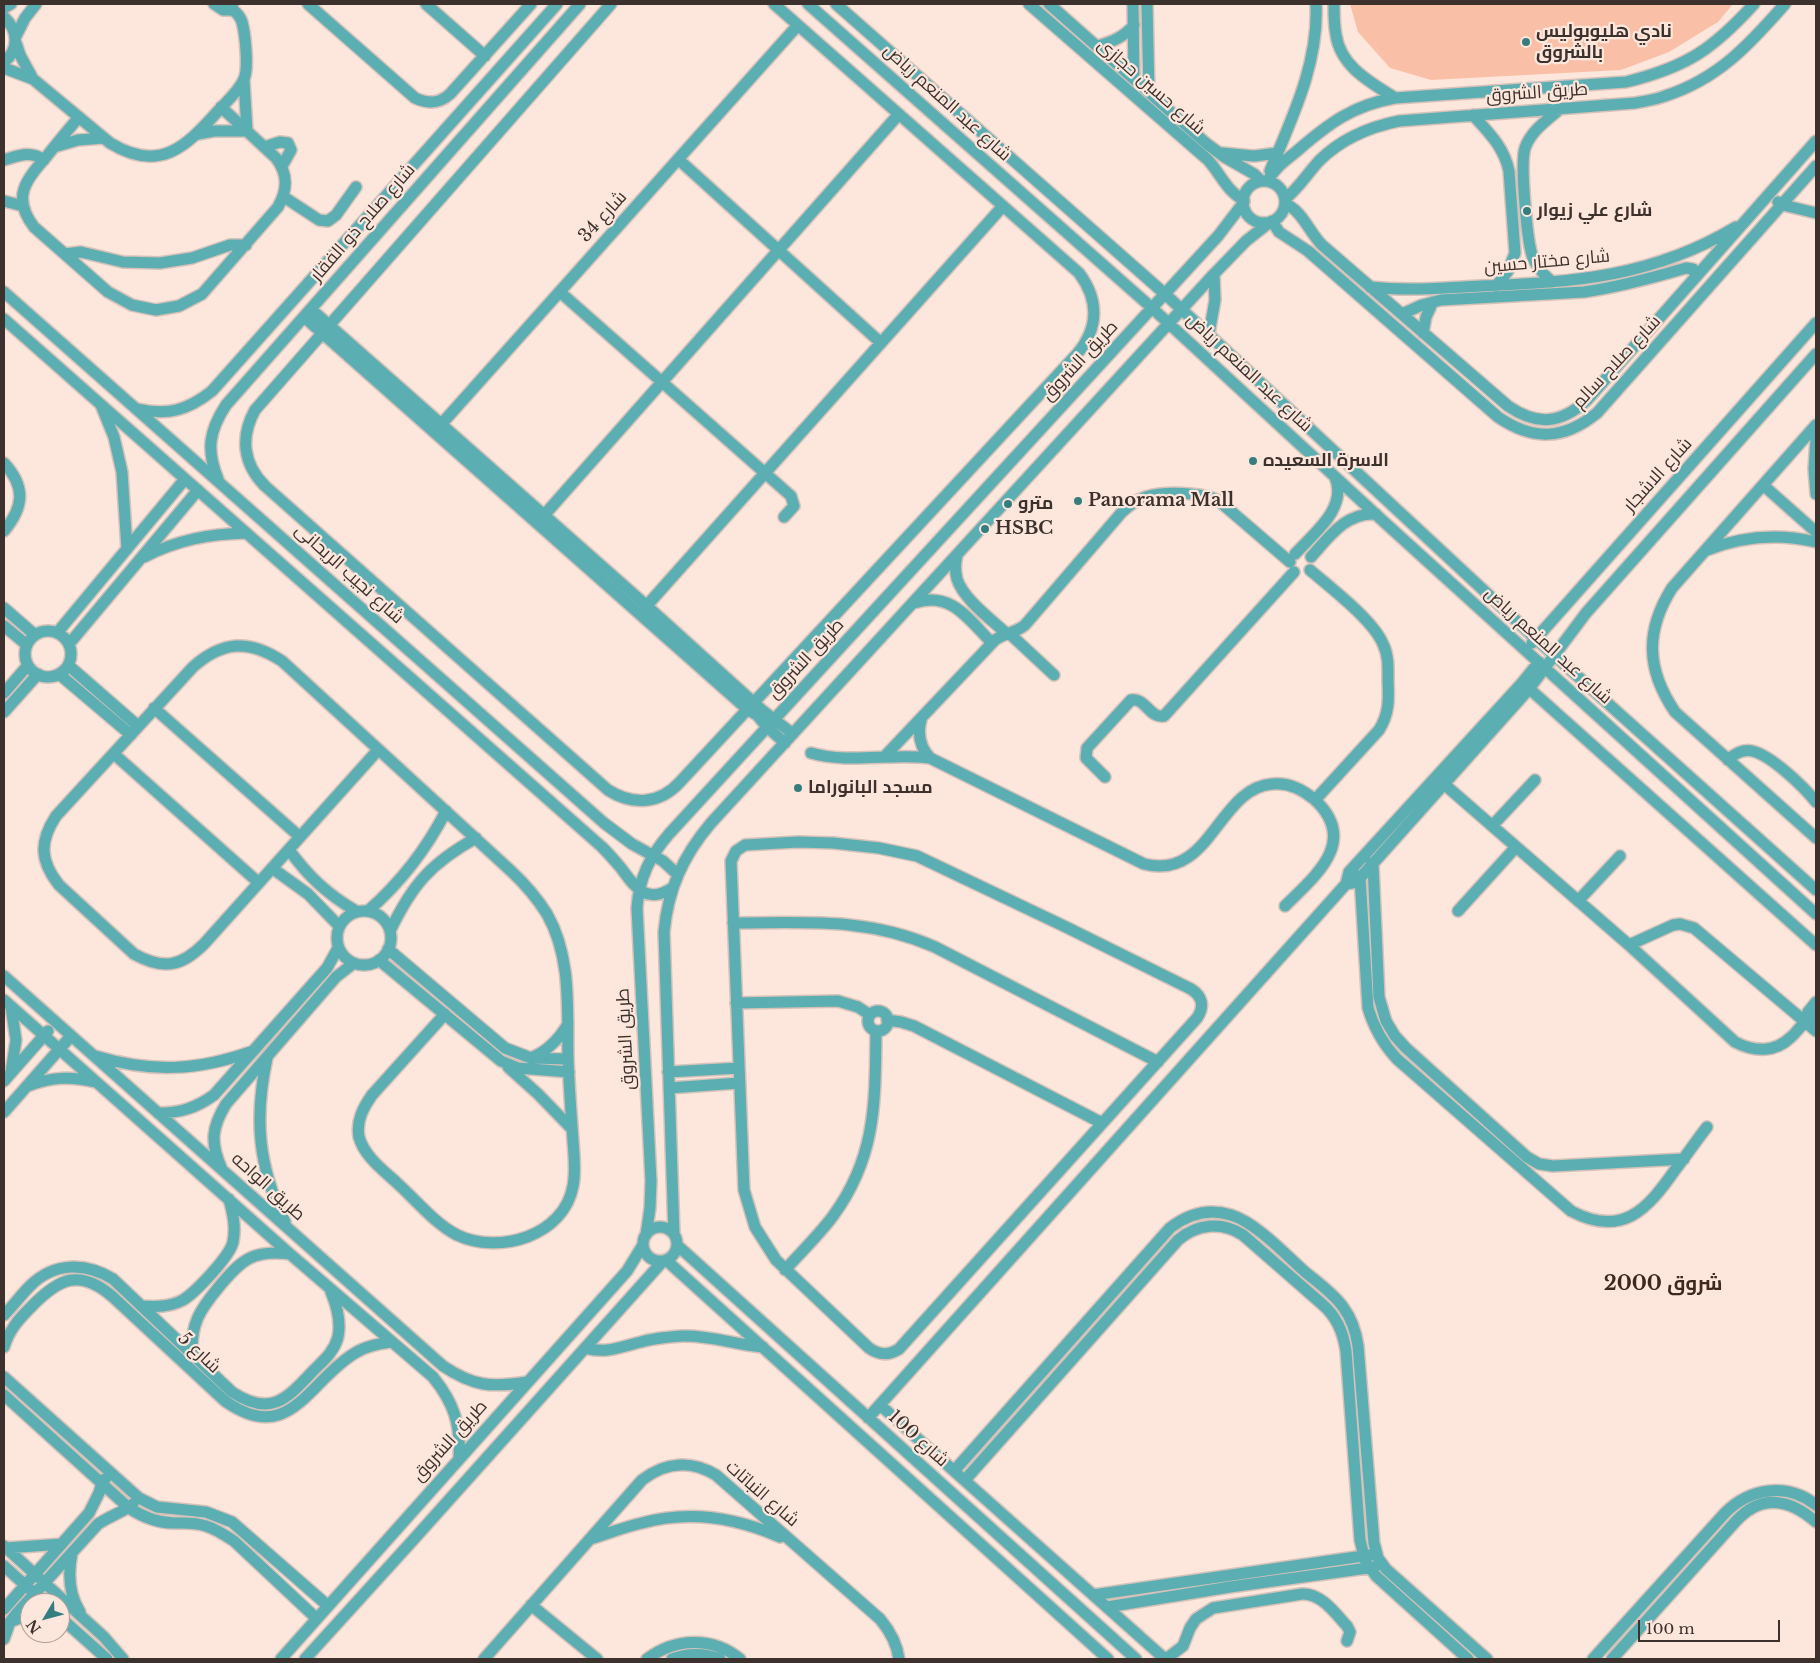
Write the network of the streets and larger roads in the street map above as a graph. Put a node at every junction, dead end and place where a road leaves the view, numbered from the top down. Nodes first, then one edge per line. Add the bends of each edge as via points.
1 (12, 4) edge
2 (36, 4) edge
3 (214, 4) edge
4 (308, 4) edge
5 (426, 4) edge
6 (531, 4) edge
7 (557, 4) edge
8 (580, 4) edge
9 (611, 4) edge
10 (774, 4) edge
11 (808, 4) edge
12 (836, 4) edge
13 (1029, 4) edge
14 (1049, 4) edge
15 (1133, 4) edge
16 (1147, 4) edge
17 (1316, 4) edge
18 (1334, 4) edge
19 (1754, 4) edge
20 (1784, 4) edge
21 (232, 7) edge
22 (4, 8) edge
23 (4, 17) edge
24 (1134, 24) junction
25 (798, 25) junction
26 (1336, 36) junction
27 (1315, 37) junction
28 (16, 39) junction
29 (1097, 46) junction
30 (485, 56) junction
31 (4, 62) edge
32 (4, 68) edge
33 (32, 78) junction
34 (244, 80) junction
35 (1137, 82) junction
36 (1584, 85) junction
37 (1149, 92) junction
38 (1131, 93) junction
39 (1395, 98) junction
40 (221, 107) junction
41 (1587, 107) junction
42 (1560, 109) junction
43 (958, 113) junction
44 (899, 114) junction
45 (1474, 116) junction
46 (79, 117) junction
47 (946, 126) junction
48 (247, 131) junction
49 (198, 134) junction
50 (104, 138) junction
51 (1816, 141) edge
52 (54, 147) junction
53 (264, 147) junction
54 (1218, 152) junction
55 (1278, 153) junction
56 (678, 159) junction
57 (4, 160) edge
58 (44, 160) junction
59 (282, 166) junction
60 (1816, 166) edge
61 (1265, 181) junction
62 (356, 187) dead end
63 (1770, 194) junction
64 (284, 197) junction
65 (4, 201) edge
66 (1244, 201) junction
67 (1285, 201) junction
68 (1782, 205) junction
69 (23, 206) junction
70 (1003, 206) junction
71 (1816, 213) edge
72 (1271, 221) junction
73 (1746, 221) junction
74 (355, 230) junction
75 (369, 242) junction
76 (246, 245) junction
77 (779, 250) junction
78 (65, 254) junction
79 (1214, 274) junction
80 (1696, 277) junction
81 (1552, 282) junction
82 (1496, 286) junction
83 (1370, 287) junction
84 (4, 292) edge
85 (560, 292) junction
86 (1165, 294) junction
87 (1433, 302) junction
88 (1152, 308) junction
89 (1182, 310) junction
90 (308, 313) junction
91 (1402, 314) junction
92 (4, 319) edge
93 (1169, 324) junction
94 (1815, 328) edge
95 (326, 329) junction
96 (1423, 333) junction
97 (1209, 334) junction
98 (881, 342) junction
99 (70, 351) junction
100 (1816, 354) edge
101 (236, 364) junction
102 (58, 366) junction
103 (251, 377) junction
104 (662, 382) junction
105 (101, 404) junction
106 (135, 408) junction
107 (1816, 425) edge
108 (438, 428) junction
109 (1315, 434) junction
110 (1816, 438) edge
111 (1303, 447) junction
112 (4, 463) edge
113 (766, 472) junction
114 (1334, 476) junction
115 (185, 479) junction
116 (218, 481) junction
117 (1763, 485) junction
118 (198, 490) junction
119 (1816, 494) edge
120 (1395, 508) junction
121 (784, 517) dead end
122 (1379, 518) junction
123 (540, 519) junction
124 (4, 531) edge
125 (1816, 532) edge
126 (246, 533) junction
127 (1816, 542) edge
128 (127, 549) junction
129 (1705, 551) junction
130 (956, 556) junction
131 (1310, 557) junction
132 (140, 559) junction
133 (1293, 563) junction
134 (1310, 570) junction
135 (912, 604) junction
136 (4, 608) edge
137 (643, 610) junction
138 (4, 626) edge
139 (58, 633) junction
140 (1008, 634) junction
141 (35, 635) junction
142 (1536, 639) junction
143 (992, 643) junction
144 (69, 644) junction
145 (27, 646) junction
146 (1526, 650) junction
147 (1555, 655) junction
148 (28, 665) junction
149 (68, 665) junction
150 (1542, 665) junction
151 (38, 674) junction
152 (60, 674) junction
153 (1054, 676) dead end
154 (1526, 686) junction
155 (4, 693) edge
156 (751, 706) junction
157 (473, 707) junction
158 (154, 708) junction
159 (4, 712) edge
160 (921, 720) junction
161 (461, 723) junction
162 (771, 723) junction
163 (134, 731) junction
164 (793, 734) junction
165 (785, 743) junction
166 (378, 750) junction
167 (812, 753) dead end
168 (114, 754) junction
169 (886, 756) junction
170 (930, 758) junction
171 (1728, 760) junction
172 (1106, 777) dead end
173 (1535, 780) dead end
174 (1444, 784) junction
175 (1314, 800) junction
176 (1816, 802) edge
177 (586, 807) junction
178 (446, 811) junction
179 (574, 823) junction
180 (1492, 826) junction
181 (300, 837) junction
182 (476, 838) junction
183 (1816, 838) edge
184 (1516, 847) junction
185 (289, 850) junction
186 (652, 855) junction
187 (1364, 856) junction
188 (1620, 856) dead end
189 (1373, 865) junction
190 (272, 868) junction
191 (677, 874) junction
192 (1356, 874) junction
193 (259, 883) junction
194 (672, 888) junction
195 (639, 890) junction
196 (1816, 890) edge
197 (1578, 901) junction
198 (1285, 906) dead end
199 (362, 911) junction
200 (1458, 911) dead end
201 (1816, 914) edge
202 (733, 923) junction
203 (339, 926) junction
204 (390, 931) junction
205 (1628, 945) junction
206 (1816, 945) edge
207 (338, 948) junction
208 (388, 950) junction
209 (379, 960) junction
210 (354, 963) junction
211 (4, 976) edge
212 (1816, 1002) edge
213 (736, 1003) junction
214 (7, 1004) edge
215 (444, 1014) junction
216 (870, 1015) junction
217 (887, 1020) junction
218 (1811, 1020) edge
219 (56, 1022) junction
220 (568, 1023) junction
221 (876, 1031) junction
222 (1816, 1031) edge
223 (44, 1036) junction
224 (71, 1036) junction
225 (258, 1046) junction
226 (59, 1049) junction
227 (92, 1055) junction
228 (269, 1055) junction
229 (531, 1058) junction
230 (568, 1059) junction
231 (501, 1061) junction
232 (1158, 1062) junction
233 (738, 1068) junction
234 (569, 1072) junction
235 (668, 1072) junction
236 (7, 1077) edge
237 (98, 1083) junction
238 (739, 1083) junction
239 (26, 1086) junction
240 (669, 1088) junction
241 (4, 1112) edge
242 (158, 1113) junction
243 (1102, 1123) junction
244 (1707, 1127) dead end
245 (572, 1128) junction
246 (1513, 1145) junction
247 (1505, 1155) junction
248 (1684, 1159) junction
249 (220, 1168) junction
250 (205, 1178) junction
251 (230, 1200) junction
252 (288, 1228) junction
253 (645, 1240) junction
254 (675, 1240) junction
255 (314, 1251) junction
256 (290, 1254) junction
257 (664, 1260) junction
258 (303, 1264) junction
259 (785, 1270) junction
260 (123, 1288) junction
261 (329, 1288) junction
262 (114, 1297) junction
263 (141, 1306) junction
264 (4, 1315) edge
265 (4, 1342) edge
266 (391, 1342) junction
267 (763, 1347) junction
268 (585, 1348) junction
269 (1064, 1349) junction
270 (333, 1351) junction
271 (192, 1354) junction
272 (431, 1355) junction
273 (1074, 1357) junction
274 (344, 1360) junction
275 (421, 1366) junction
276 (198, 1368) junction
277 (4, 1377) edge
278 (527, 1382) junction
279 (4, 1395) edge
280 (880, 1405) junction
281 (868, 1418) junction
282 (459, 1458) junction
283 (954, 1471) junction
284 (110, 1473) junction
285 (964, 1480) junction
286 (102, 1482) junction
287 (139, 1498) junction
288 (1816, 1505) edge
289 (129, 1508) junction
290 (1816, 1522) edge
291 (589, 1540) junction
292 (789, 1541) junction
293 (62, 1544) junction
294 (5, 1547) edge
295 (72, 1552) junction
296 (1376, 1553) junction
297 (1363, 1556) junction
298 (4, 1566) edge
299 (1383, 1566) junction
300 (1369, 1568) junction
301 (35, 1574) junction
302 (1229, 1575) junction
303 (1283, 1580) junction
304 (44, 1583) junction
305 (25, 1586) junction
306 (1231, 1587) junction
307 (33, 1593) edge
308 (35, 1593) edge
309 (1093, 1595) junction
310 (1284, 1596) junction
311 (1235, 1604) junction
312 (327, 1605) junction
313 (531, 1605) junction
314 (1107, 1607) junction
315 (4, 1609) edge
316 (20, 1610) edge
317 (20, 1618) edge
318 (316, 1618) junction
319 (87, 1621) junction
320 (10, 1622) junction
321 (70, 1626) edge
322 (4, 1639) edge
323 (1347, 1641) dead end
324 (1475, 1649) junction
325 (107, 1659) edge
326 (123, 1659) edge
327 (281, 1659) edge
328 (305, 1659) edge
329 (484, 1659) edge
330 (597, 1659) edge
331 (647, 1659) edge
332 (672, 1659) edge
333 (720, 1659) edge
334 (740, 1659) edge
335 (899, 1659) edge
336 (1108, 1659) edge
337 (1136, 1659) edge
338 (1166, 1659) edge
339 (1468, 1659) edge
340 (1487, 1659) edge
341 (1593, 1659) edge
342 (1612, 1659) edge

1 - 22 street
2 - 28 street via 25,18
3 - 21 street via 223,10
4 - 30 street via 422,102 444,99
5 - 30 street
6 - 30 street
7 - 74 street, شارع صلاح ذو الفقار
8 - 75 street, شارع صلاح ذو الفقار
9 - 95 street
10 - 25 street
11 - 47 street, شارع عبد المنعم رياض
12 - 43 street, شارع عبد المنعم رياض
13 - 38 street, شارع حسين حجازى
14 - 29 street, شارع حسين حجازى
15 - 24 street
16 - 37 street
17 - 27 street
18 - 26 street
19 - 36 street, طريق الشروق via 1712,46 1685,62 1657,75 1626,82
20 - 41 street, طريق الشروق via 1733,59 1687,88 1635,103
21 - 34 street via 242,25 246,66
23 - 28 street via 10,22
24 - 29 street via 1118,39
24 - 35 street
25 - 44 street
25 - 56 street, شارع 34
26 - 27 street via 1326,39
26 - 39 street via 1350,66
27 - 55 street via 1302,92
28 - 31 street via 13,51
28 - 33 street
29 - 35 street, شارع حسين حجازى
32 - 33 street
33 - 46 street
34 - 40 street
34 - 48 street
35 - 37 street, شارع حسين حجازى
35 - 38 street
36 - 39 street, طريق الشروق
36 - 41 street
37 - 54 street, شارع حسين حجازى
38 - 66 street, شارع حسين حجازى via 1208,160 1231,192
39 - 61 street, طريق الشروق via 1362,106 1336,119
40 - 48 street
40 - 49 street
41 - 42 street, طريق الشروق
42 - 45 street, طريق الشروق
42 - 81 street via 1530,138 1523,159 1530,250 1538,268
43 - 47 street
43 - 86 street, شارع عبد المنعم رياض
44 - 70 street
44 - 77 street
45 - 67 street, طريق الشروق via 1399,121 1364,131 1333,149
45 - 82 street via 1498,143 1509,171 1514,253 1508,271
46 - 50 street
46 - 52 street
47 - 88 street, شارع عبد المنعم رياض
48 - 49 street
48 - 53 street
49 - 50 street via 176,150 149,156 122,150
50 - 52 street via 78,140
51 - 63 street, شارع صلاح سالم
52 - 58 street
53 - 59 street
53 - 59 street via 288,143 291,150
54 - 55 street via 1242,156
54 - 61 street, شارع حسين حجازى
55 - 61 street
56 - 77 street
56 - 85 street, شارع 34
57 - 58 street via 26,153
58 - 69 street via 24,187
59 - 64 street via 286,182
60 - 68 street, شارع صلاح سالم
61 - 66 street via 1249,188
61 - 67 street via 1279,187
62 - 64 street via 328,221 319,220
63 - 68 street
63 - 73 street, شارع صلاح سالم
64 - 76 street
65 - 69 street
66 - 72 street via 1252,219 1264,223
66 - 86 street, طريق الشروق via 1218,236
67 - 72 street via 1281,214
67 - 83 street, شارع صلاح سالم via 1300,214 1317,239
68 - 71 street
68 - 72 street, شارع صلاح سالم via 1597,413 1585,423 1556,434 1525,432 1498,417 1308,251 1279,232
69 - 78 street via 34,227
70 - 98 street
70 - 156 street via 1085,282 1094,308 1089,336 1077,354
72 - 79 street
73 - 80 street, شارع صلاح سالم
73 - 81 street, شارع مختار حسين via 1703,245 1656,264 1608,276
74 - 75 street
74 - 101 street, شارع صلاح ذو الفقار
75 - 90 street, شارع صلاح ذو الفقار
76 - 78 street via 230,245 192,258 160,263 123,262 82,252
76 - 78 street via 202,294 179,306 156,310 132,306 108,292
77 - 98 street
77 - 104 street
79 - 89 street
79 - 97 street
80 - 87 street, شارع مختار حسين via 1695,271 1688,267 1631,284 1584,292
80 - 96 street, شارع صلاح سالم via 1587,400 1576,410 1556,419 1534,419 1520,414
81 - 82 street, شارع مختار حسين
82 - 83 street, شارع مختار حسين via 1419,290
83 - 91 street, شارع صلاح سالم
84 - 99 street, شارع نجيب الريحانى
85 - 104 street
85 - 108 street, شارع 34
86 - 88 street, طريق الشروق
86 - 89 street, شارع عبد المنعم رياض
87 - 91 street, شارع مختار حسين
87 - 96 street
88 - 93 street, شارع عبد المنعم رياض
88 - 162 street, طريق الشروق
89 - 93 street
89 - 97 street, شارع عبد المنعم رياض
90 - 95 street
90 - 103 street, شارع صلاح ذو الفقار
91 - 96 street, شارع صلاح سالم
92 - 102 street, شارع نجيب الريحانى
93 - 111 street, شارع عبد المنعم رياض
93 - 130 street
94 - 142 street, شارع الاشجار
95 - 108 street
95 - 156 street via 255,410 248,424 245,440 248,460 265,486 624,798 642,801 659,798 674,789
97 - 109 street, شارع عبد المنعم رياض
98 - 113 street
99 - 102 street
99 - 106 street, شارع نجيب الريحانى
100 - 147 street via 1586,613
101 - 103 street
101 - 106 street, شارع صلاح ذو الفقار via 212,391 184,408 168,412
102 - 105 street, شارع نجيب الريحانى
103 - 116 street, شارع صلاح ذو الفقار via 226,405 211,434 212,466
104 - 113 street
104 - 123 street
105 - 115 street, شارع نجيب الريحانى
105 - 128 street via 114,437 122,472
106 - 116 street, شارع نجيب الريحانى
107 - 117 street
108 - 123 street
109 - 111 street
109 - 120 street, شارع عبد المنعم رياض
110 - 119 street
111 - 114 street, شارع عبد المنعم رياض
112 - 124 street via 15,476 20,490 20,505
113 - 121 street via 794,501 794,506
113 - 137 street
114 - 122 street, شارع عبد المنعم رياض
114 - 133 street via 1339,495 1335,507
115 - 118 street, شارع نجيب الريحانى
115 - 128 street
116 - 157 street, شارع نجيب الريحانى
117 - 125 street
117 - 129 street
118 - 126 street, شارع نجيب الريحانى
118 - 132 street
120 - 122 street
120 - 142 street, شارع عبد المنعم رياض
122 - 131 street via 1362,514 1349,519
122 - 146 street, شارع عبد المنعم رياض
123 - 137 street
126 - 132 street via 191,538 165,546
126 - 161 street, شارع نجيب الريحانى
127 - 129 street via 1785,536 1752,537
128 - 139 street
129 - 171 street via 1662,604 1655,622 1652,660 1656,678 1675,712
130 - 135 street
130 - 140 street via 955,571 964,592
131 - 133 street via 1302,552
131 - 134 street via 1313,564
132 - 144 street
133 - 134 street via 1301,574
133 - 140 street via 1214,498 1197,494 1152,495 1122,512 1025,625
133 - 172 street via 1164,716 1156,716 1138,700 1131,700 1086,748 1086,758
134 - 175 street via 1368,622 1384,644 1389,702 1379,730
135 - 143 street via 927,599 950,603
135 - 164 street
136 - 141 street
137 - 156 street
138 - 145 street
139 - 141 street via 46,631
139 - 144 street
140 - 143 street
140 - 153 street
141 - 145 street
142 - 146 street, شارع الاشجار
142 - 147 street, شارع عبد المنعم رياض
143 - 160 street
144 - 149 street via 71,655
145 - 148 street
146 - 150 street, شارع عبد المنعم رياض
147 - 150 street
147 - 196 street, شارع عبد المنعم رياض
148 - 151 street
148 - 155 street
149 - 152 street
149 - 163 street
150 - 154 street
150 - 201 street, شارع عبد المنعم رياض
151 - 152 street
151 - 159 street
152 - 163 street
154 - 174 street
154 - 187 street
154 - 206 street
156 - 162 street via 757,715
157 - 161 street
157 - 177 street, شارع نجيب الريحانى
158 - 163 street
158 - 166 street via 205,656 236,645 252,646 282,661
158 - 181 street
160 - 169 street
160 - 170 street via 920,740
161 - 179 street, شارع نجيب الريحانى
162 - 164 street
162 - 165 street
162 - 186 street, طريق الشروق
163 - 168 street
164 - 165 street
165 - 191 street via 699,838
166 - 178 street
166 - 181 street
167 - 169 street via 833,757
168 - 193 street
168 - 193 street via 47,829 44,858 49,873 59,885 134,954 148,962 164,964 179,962 193,955
169 - 170 street
170 - 175 street via 1153,866 1178,863 1192,854 1244,796 1256,788 1271,784 1287,785 1302,790
171 - 176 street via 1736,753 1754,751 1785,771
171 - 183 street
173 - 180 street
174 - 180 street
174 - 189 street
175 - 198 street via 1330,820 1333,836 1331,853 1322,868
177 - 179 street
177 - 186 street, شارع نجيب الريحانى via 622,837
178 - 182 street
178 - 199 street via 412,865 389,891
179 - 195 street, شارع نجيب الريحانى via 609,854
180 - 184 street
181 - 185 street
182 - 204 street via 454,851 416,885
182 - 220 street via 531,891 548,915 566,970
184 - 197 street
184 - 200 street
185 - 190 street
185 - 199 street via 318,885 336,899
186 - 191 street, شارع نجيب الريحانى
186 - 195 street, طريق الشروق
187 - 189 street
187 - 192 street
188 - 197 street
189 - 192 street
189 - 246 street via 1379,997 1386,1021 1406,1048
190 - 193 street
190 - 203 street via 308,894
191 - 194 street
192 - 247 street via 1367,998 1379,1036 1397,1059
192 - 280 street via 1348,875 1346,884
194 - 195 street via 656,894
194 - 235 street via 664,932
195 - 253 street, طريق الشروق via 636,908 651,1180
197 - 205 street
199 - 203 street via 349,914
199 - 204 street via 382,917
202 - 213 street
202 - 232 street via 839,923 906,935
202 - 232 street via 731,861 736,851 745,845 833,843 889,849 917,856 1195,992 1201,999 1200,1014
203 - 207 street
204 - 208 street
205 - 218 street via 1673,925 1694,928
205 - 218 street via 1742,1046 1758,1050 1775,1047
207 - 210 street
207 - 225 street via 327,968
208 - 209 street
208 - 229 street via 493,1040
209 - 210 street via 371,964
209 - 215 street
210 - 228 street via 336,977
211 - 219 street, طريق الواحه
212 - 218 street via 1808,1012
213 - 216 street via 838,1001 858,1007
213 - 233 street
214 - 223 street, طريق الواحه
214 - 236 street via 16,1040
215 - 231 street
215 - 245 street via 372,1095 363,1107 359,1122 359,1137 365,1151 439,1222 478,1242 499,1243 520,1240 555,1220 573,1187
216 - 217 street via 882,1012
216 - 221 street via 868,1023
217 - 221 street via 884,1028
217 - 243 street via 914,1026
218 - 222 street
219 - 223 street
219 - 224 street, طريق الواحه
220 - 229 street via 553,1045
220 - 230 street
221 - 259 street via 873,1119 859,1170 833,1216
223 - 226 street, طريق الواحه
223 - 236 street
224 - 226 street
224 - 227 street, طريق الواحه
225 - 227 street via 229,1060 174,1068 146,1067
225 - 228 street
225 - 242 street via 202,1104 181,1111
226 - 237 street, طريق الواحه
226 - 239 street
227 - 242 street, طريق الواحه
228 - 249 street via 217,1119 213,1137
228 - 252 street via 261,1086 260,1145 275,1202
229 - 230 street
230 - 234 street
231 - 234 street via 518,1068
231 - 245 street
232 - 243 street
233 - 235 street
233 - 238 street
234 - 245 street
235 - 240 street
237 - 239 street via 62,1077
237 - 250 street, طريق الواحه
238 - 240 street
238 - 259 street via 747,1202 761,1239
239 - 241 street
240 - 254 street
242 - 249 street, طريق الواحه
243 - 259 street via 894,1352 881,1354 869,1348
244 - 248 street
246 - 247 street
246 - 248 street via 1532,1161 1546,1166
247 - 248 street via 1571,1211 1591,1220 1612,1222 1630,1217 1647,1206
249 - 250 street
249 - 252 street, طريق الواحه
250 - 251 street, طريق الواحه
251 - 256 street, طريق الواحه
251 - 263 street via 235,1228 233,1244 226,1258 183,1300 163,1306
252 - 255 street, طريق الواحه
253 - 254 street via 649,1231 660,1227 670,1230
253 - 257 street via 645,1251 652,1259
253 - 278 street, طريق الشروق via 627,1271
254 - 257 street via 674,1254
254 - 281 street, شارع 100
255 - 258 street
255 - 272 street, طريق الواحه
256 - 258 street, طريق الواحه
256 - 271 street via 261,1254 235,1267 198,1315 193,1328
257 - 267 street, شارع 100
257 - 268 street
258 - 261 street, طريق الواحه
260 - 262 street
260 - 263 street, شارع 5
260 - 264 street, شارع 5 via 107,1275 89,1268 63,1267 40,1278
261 - 266 street, طريق الواحه
261 - 270 street via 339,1319
262 - 265 street, شارع 5 via 93,1283 67,1280 44,1293 15,1323
262 - 276 street, شارع 5
263 - 271 street, شارع 5
266 - 274 street, شارع 5 via 366,1347
266 - 275 street, طريق الواحه
267 - 268 street via 685,1336 641,1342 611,1351
267 - 336 street, شارع 100
268 - 328 street
269 - 273 street
269 - 283 street
269 - 296 street via 1177,1223 1208,1212 1232,1215 1247,1222 1338,1301 1353,1325 1358,1346
270 - 274 street
270 - 276 street, شارع 5 via 296,1390 281,1400 264,1405 246,1402
271 - 276 street, شارع 5
272 - 275 street
272 - 278 street, طريق الواحه via 456,1374 478,1383 503,1386
273 - 285 street
273 - 297 street via 1184,1236 1196,1229 1216,1226 1243,1235 1329,1310 1342,1333
274 - 276 street, شارع 5 via 304,1400 273,1416 239,1411 224,1401
275 - 282 street, طريق الواحه via 444,1390 452,1405 458,1422
277 - 284 street
278 - 282 street, طريق الشروق
279 - 286 street
280 - 281 street
280 - 283 street
281 - 337 street, شارع 100
282 - 312 street, طريق الشروق
283 - 285 street
284 - 286 street
284 - 287 street
285 - 309 street
286 - 289 street
286 - 293 street via 89,1513
287 - 289 street
287 - 312 street via 157,1507 206,1512 232,1522
288 - 341 street via 1797,1494 1778,1490 1758,1492 1740,1500
289 - 295 street via 98,1524
289 - 318 street via 156,1521 205,1525 220,1532 234,1541
290 - 342 street via 1784,1503 1766,1503 1749,1509
291 - 292 street via 642,1522 691,1516 740,1522
291 - 292 street, شارع النباتات via 642,1480 661,1468 684,1464 716,1475
291 - 313 street, شارع النباتات
292 - 335 street, شارع النباتات via 880,1620 892,1634
293 - 294 street
293 - 301 street
294 - 301 street
295 - 304 street
295 - 319 street via 69,1581 72,1596
296 - 297 street
296 - 299 street
297 - 300 street
297 - 302 street
298 - 305 street
299 - 300 street
299 - 324 street
300 - 303 street
300 - 339 street
301 - 304 street
301 - 305 street
302 - 306 street
302 - 309 street
303 - 306 street
303 - 310 street
304 - 308 street
304 - 319 street
305 - 307 street
305 - 315 street
306 - 311 street
306 - 314 street
309 - 314 street
310 - 311 street
310 - 323 street via 1306,1593 1318,1598 1349,1627
311 - 338 street via 1212,1608 1201,1615 1192,1624 1183,1646
312 - 318 street, طريق الشروق
313 - 329 street, شارع النباتات
313 - 330 street
314 - 338 street
316 - 320 street
317 - 320 street
318 - 327 street, طريق الشروق
319 - 326 street
320 - 322 street
321 - 325 street
324 - 339 street
324 - 340 street
331 - 334 street via 666,1648 690,1642 714,1645
332 - 333 street via 698,1654

